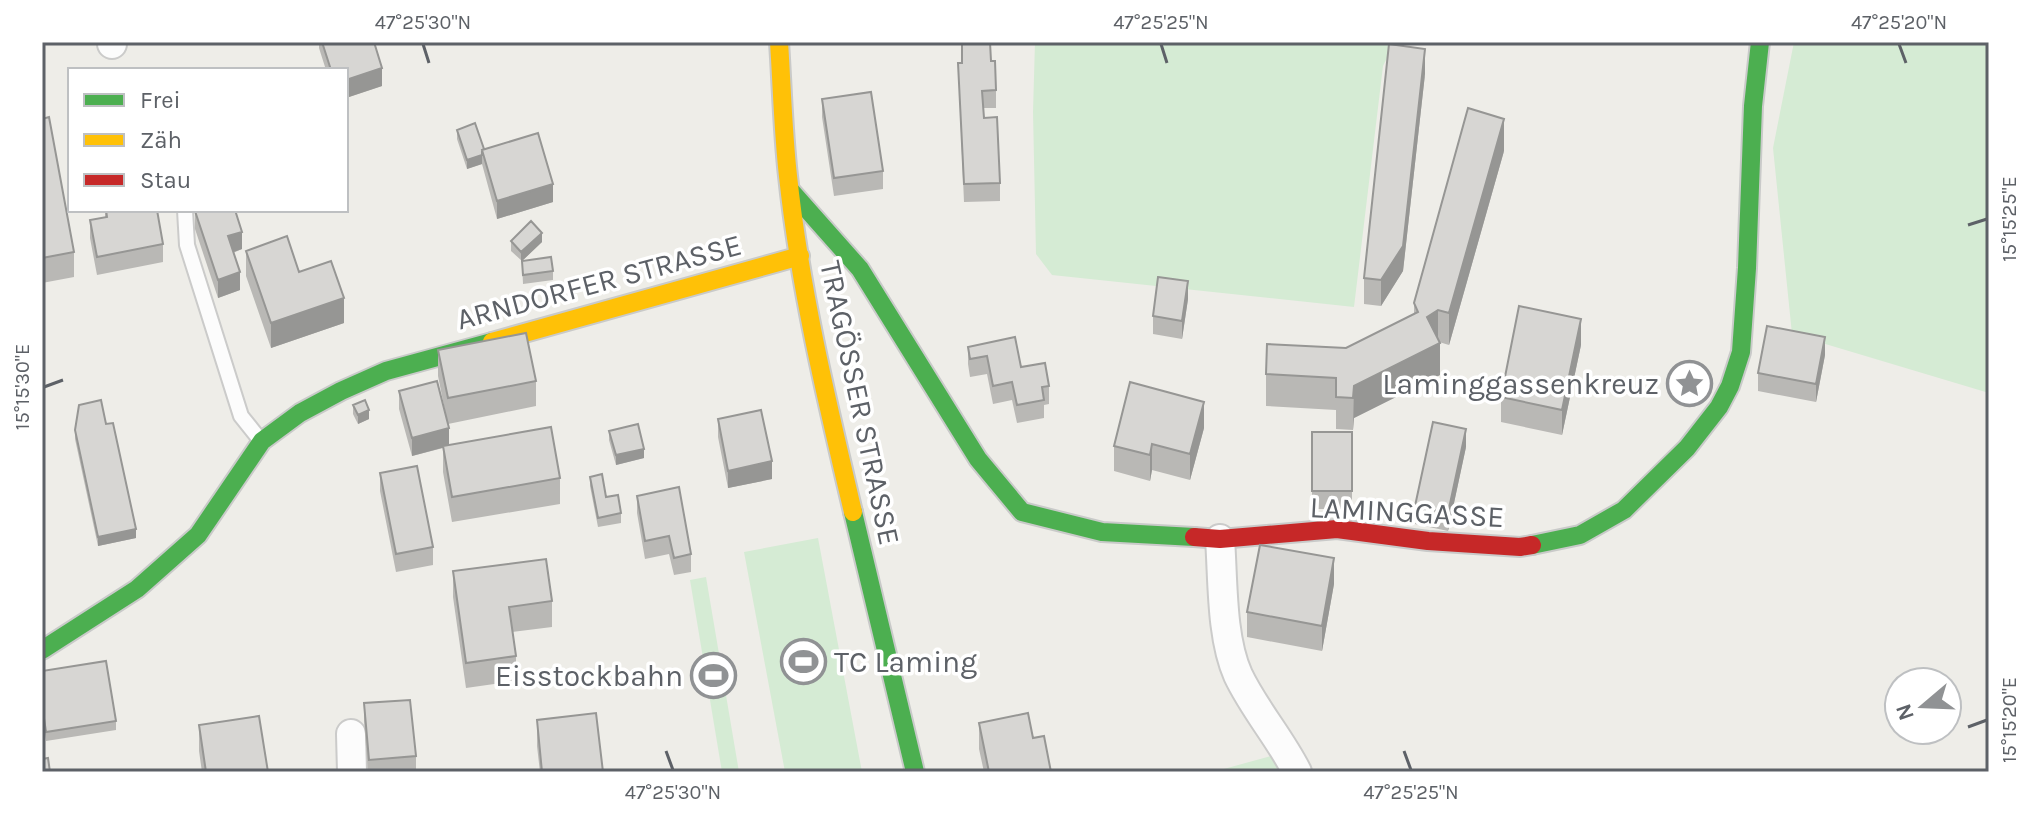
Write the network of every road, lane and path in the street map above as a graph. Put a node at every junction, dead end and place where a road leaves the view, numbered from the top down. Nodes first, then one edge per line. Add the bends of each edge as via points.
1 (779, 42) edge
2 (1760, 42) edge
3 (790, 190) junction
4 (185, 212) edge
5 (800, 256) junction
6 (262, 441) junction
7 (1220, 539) junction
8 (42, 650) edge
9 (351, 734) dead end
10 (352, 772) edge
11 (915, 772) edge
12 (1297, 772) edge

1 - 3 street, TRAGÖSSER STRASSE
2 - 7 street, LAMINGGASSE via 1741,352 1719,407 1687,448 1624,510 1580,535 1520,547 1337,529
3 - 5 street, TRAGÖSSER STRASSE
3 - 7 street, LAMINGGASSE via 860,269 978,459 1022,512 1102,532
4 - 6 lane via 187,245 241,416
5 - 6 street, ARNDORFER STRASSE via 386,371 300,413
5 - 11 street, TRAGÖSSER STRASSE via 836,437
6 - 8 street, ARNDORFER STRASSE via 198,535 137,589
7 - 12 street via 1226,631 1238,674
9 - 10 street

